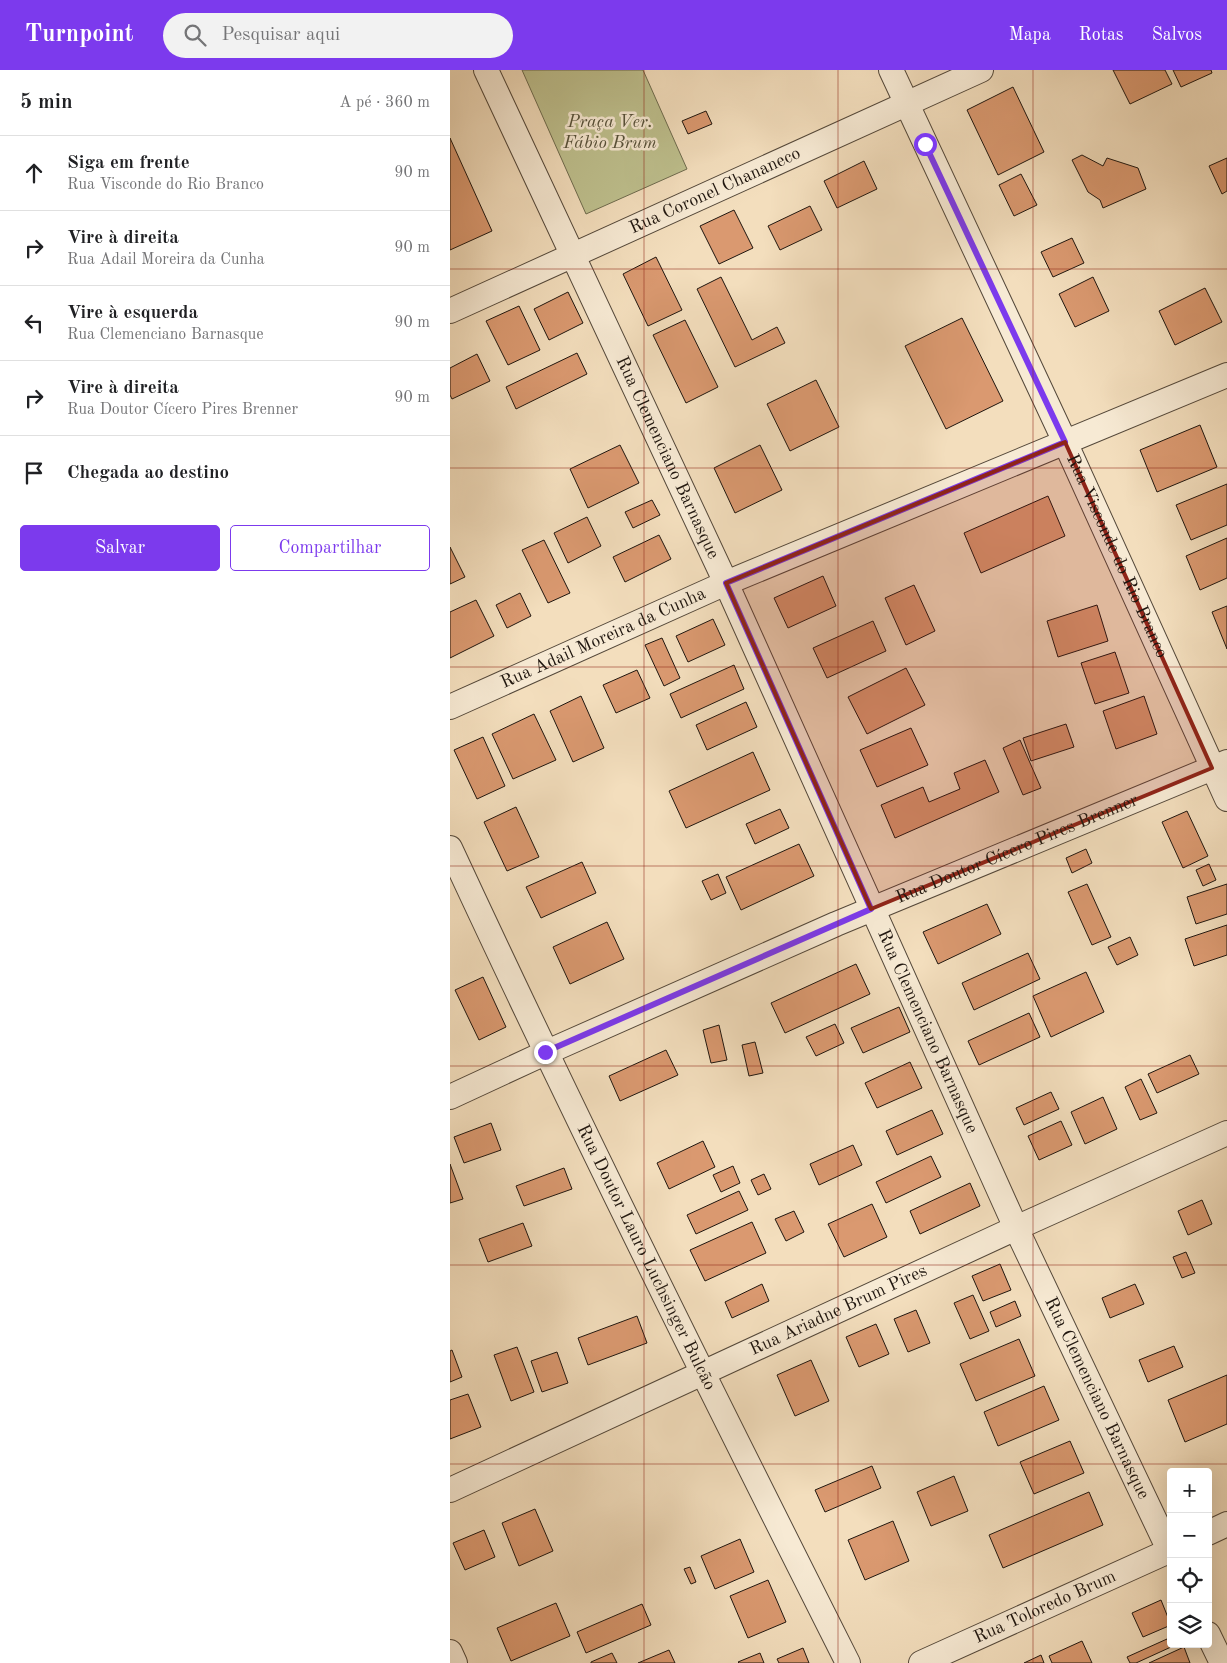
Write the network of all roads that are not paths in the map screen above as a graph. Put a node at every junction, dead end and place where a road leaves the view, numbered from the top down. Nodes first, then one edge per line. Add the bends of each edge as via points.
1 (486, 70) edge
2 (891, 70) edge
3 (981, 70) edge
4 (906, 104) junction
5 (572, 255) junction
6 (450, 311) edge
7 (1227, 375) edge
8 (1065, 442) junction
9 (726, 583) junction
10 (450, 707) edge
11 (1220, 765) edge
12 (1227, 799) edge
13 (450, 848) edge
14 (871, 909) junction
15 (545, 1052) junction
16 (450, 1097) edge
17 (1227, 1133) edge
18 (1016, 1228) junction
19 (702, 1373) junction
20 (450, 1490) edge
21 (1227, 1524) edge
22 (1212, 1531) edge
23 (1167, 1546) edge
24 (1167, 1553) edge
25 (1212, 1642) edge
26 (450, 1652) edge
27 (455, 1663) edge
28 (848, 1663) edge
29 (921, 1663) edge
30 (1222, 1663) edge

1 - 5 street, Rua Clemenciano Barnasque
2 - 4 street, Rua Visconde do Rio Branco
3 - 4 street, Rua Coronel Chananeco
4 - 5 street, Rua Coronel Chananeco
4 - 8 street, Rua Visconde do Rio Branco
5 - 6 street, Rua Coronel Chananeco
5 - 9 street, Rua Clemenciano Barnasque
7 - 8 street, Rua Adail Moreira da Cunha
8 - 9 street, Rua Adail Moreira da Cunha
8 - 11 street, Rua Visconde do Rio Branco
9 - 10 street, Rua Adail Moreira da Cunha
9 - 14 street, Rua Clemenciano Barnasque
11 - 12 street, Rua Visconde do Rio Branco
11 - 14 street, Rua Doutor Cícero Pires Brenner
13 - 15 street, Rua Doutor Lauro Luchsinger Bulcão
14 - 15 street, Rua Doutor Cícero Pires Brenner
14 - 18 street, Rua Clemenciano Barnasque
15 - 16 street, Rua Doutor Cícero Pires Brenner
15 - 19 street, Rua Doutor Lauro Luchsinger Bulcão
17 - 18 street, Rua Ariadne Brum Pires
18 - 19 street, Rua Ariadne Brum Pires
18 - 23 street, Rua Clemenciano Barnasque
19 - 20 street, Rua Ariadne Brum Pires
19 - 28 street, Rua Doutor Lauro Luchsinger Bulcão
21 - 22 street
24 - 29 street, Rua Toloredo Brum
25 - 30 street
26 - 27 street

